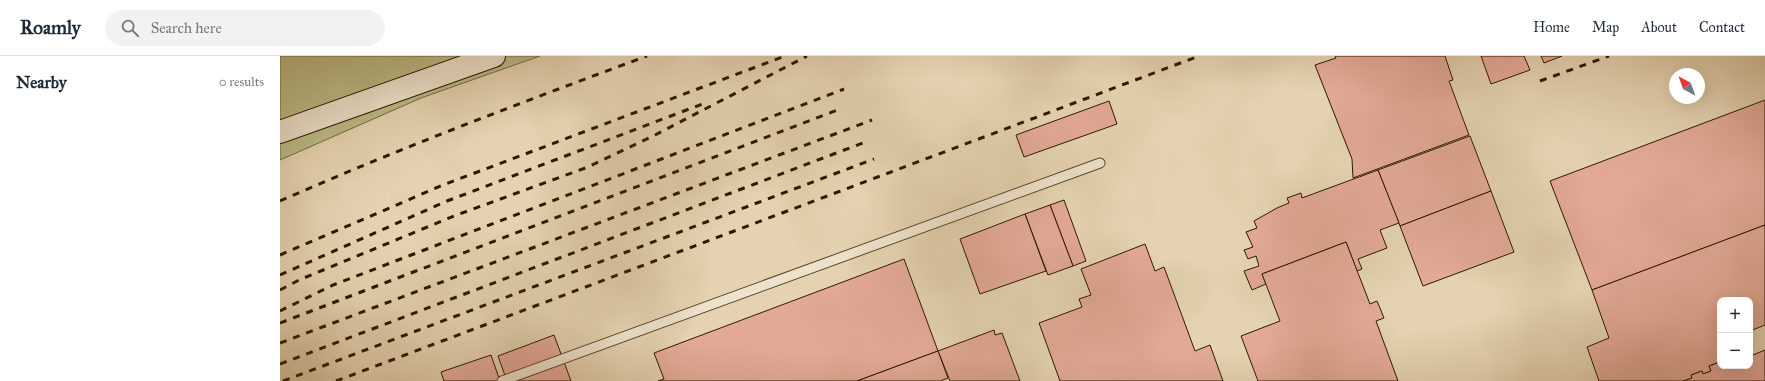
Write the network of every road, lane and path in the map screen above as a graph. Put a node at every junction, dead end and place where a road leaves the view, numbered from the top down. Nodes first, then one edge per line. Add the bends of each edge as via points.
1 (494, 56) edge
2 (280, 132) edge
3 (1100, 163) dead end
4 (502, 381) edge

1 - 2 street
3 - 4 lane

